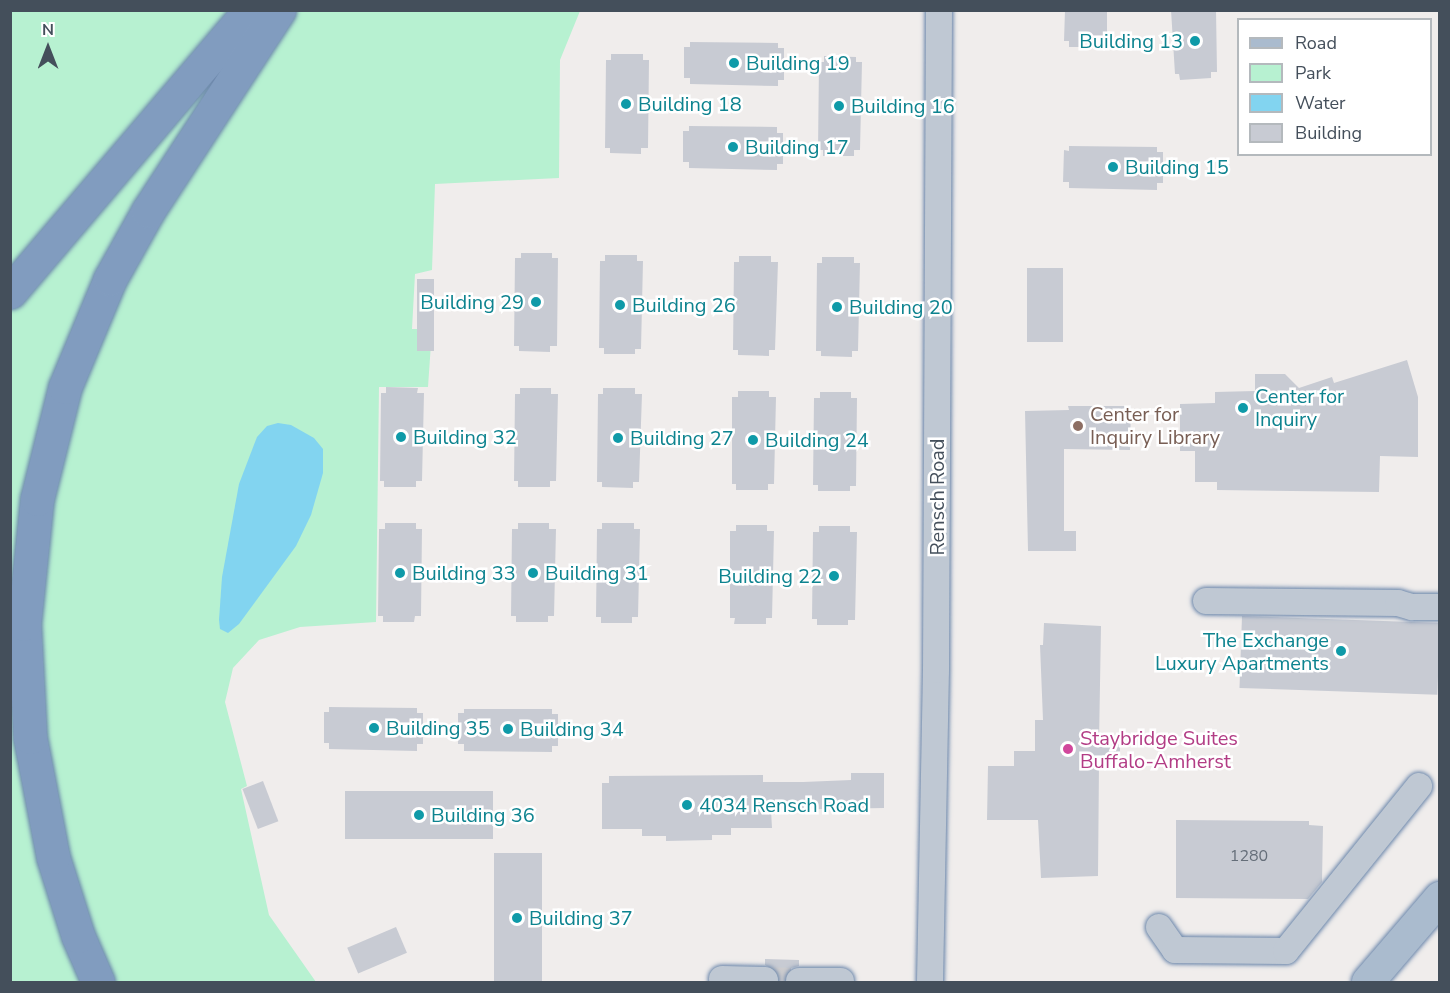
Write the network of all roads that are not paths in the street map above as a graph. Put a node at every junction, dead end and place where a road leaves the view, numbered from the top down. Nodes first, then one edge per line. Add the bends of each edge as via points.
1 (250, 10) edge
2 (279, 10) edge
3 (939, 10) edge
4 (10, 292) edge
5 (1206, 602) dead end
6 (1440, 607) edge
7 (1419, 786) dead end
8 (1440, 898) edge
9 (1159, 927) dead end
10 (722, 979) dead end
11 (765, 980) dead end
12 (799, 981) dead end
13 (841, 981) edge
14 (98, 982) edge
15 (930, 982) edge
16 (1368, 982) edge

1 - 4 highway
2 - 14 highway via 154,202 110,279 71,369 37,499 24,624 26,700 36,780 53,857 78,936
3 - 15 street, Rensch Road via 936,670
5 - 6 street via 1398,603
7 - 9 street via 1287,951 1175,950
8 - 16 main road
10 - 11 street
12 - 13 street

